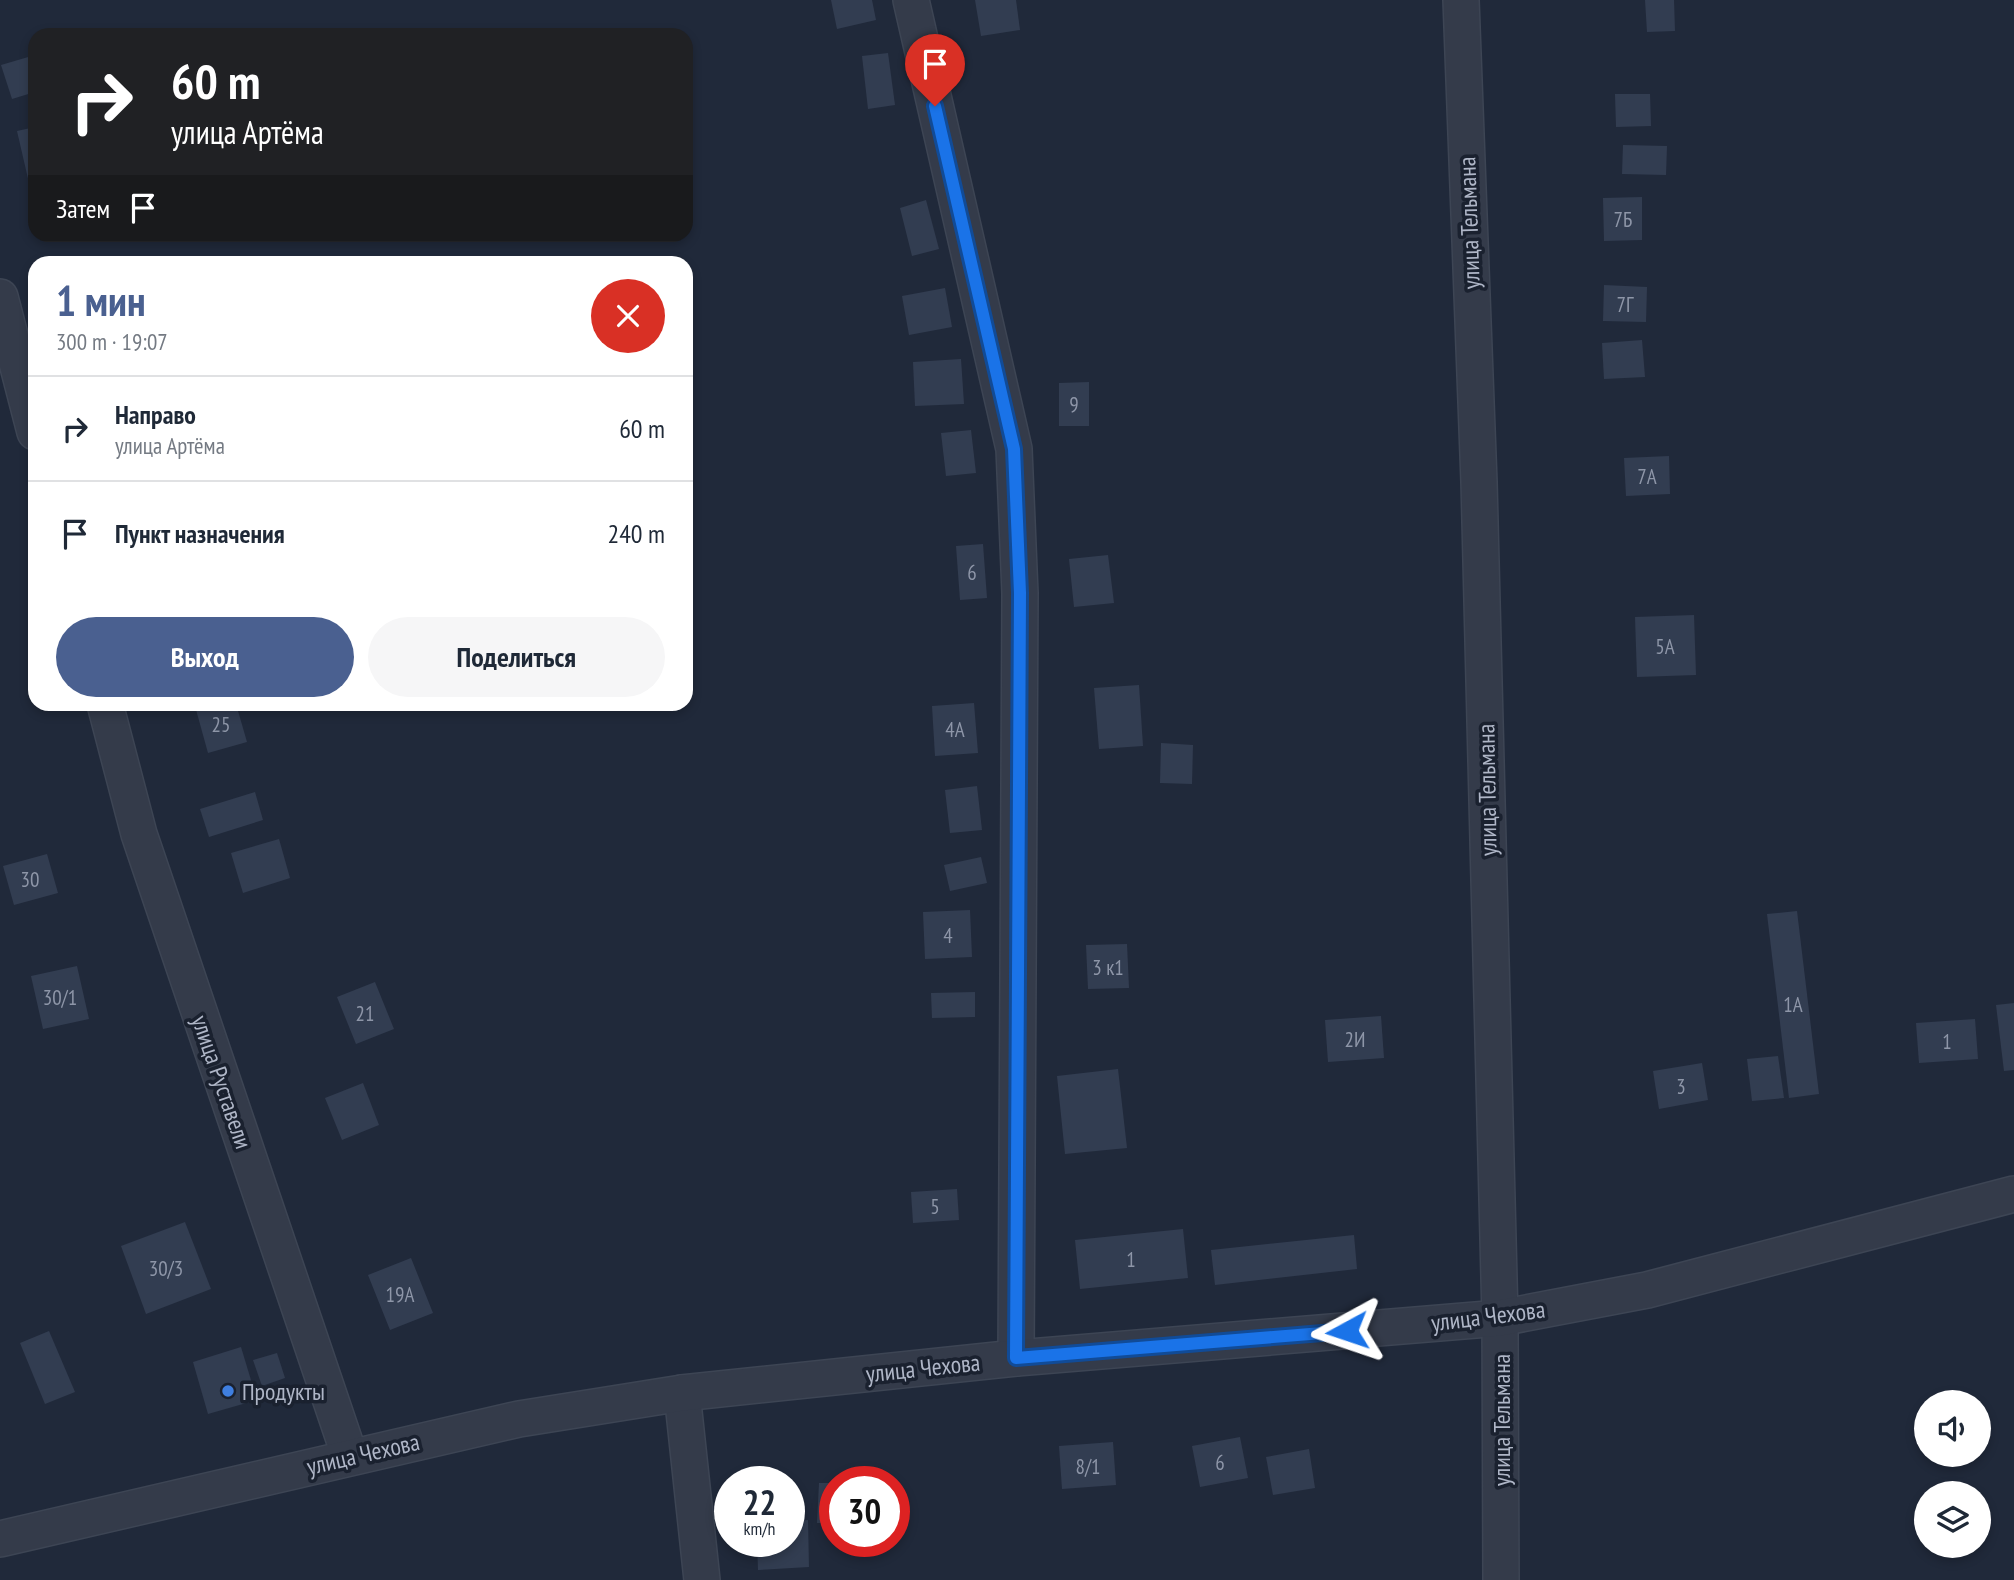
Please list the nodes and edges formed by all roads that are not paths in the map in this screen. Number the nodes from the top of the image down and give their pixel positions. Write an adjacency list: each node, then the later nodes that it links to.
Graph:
1 (911, 0): 8 (street)
2 (1461, 0): 7 (street, улица Тельмана)
3 (0, 297): 4 (street)
4 (28, 405)
5 (107, 711): 10 (street, улица Руставели)
6 (2014, 1194): 7 (street, улица Чехова)
7 (1500, 1318): 8 (street, улица Чехова); 13 (street, улица Тельмана)
8 (1016, 1358): 9 (street, улица Чехова)
9 (682, 1393): 10 (street, улица Чехова); 12 (street)
10 (350, 1457): 11 (street, улица Чехова)
11 (0, 1539)
12 (702, 1580)
13 (1501, 1580)

